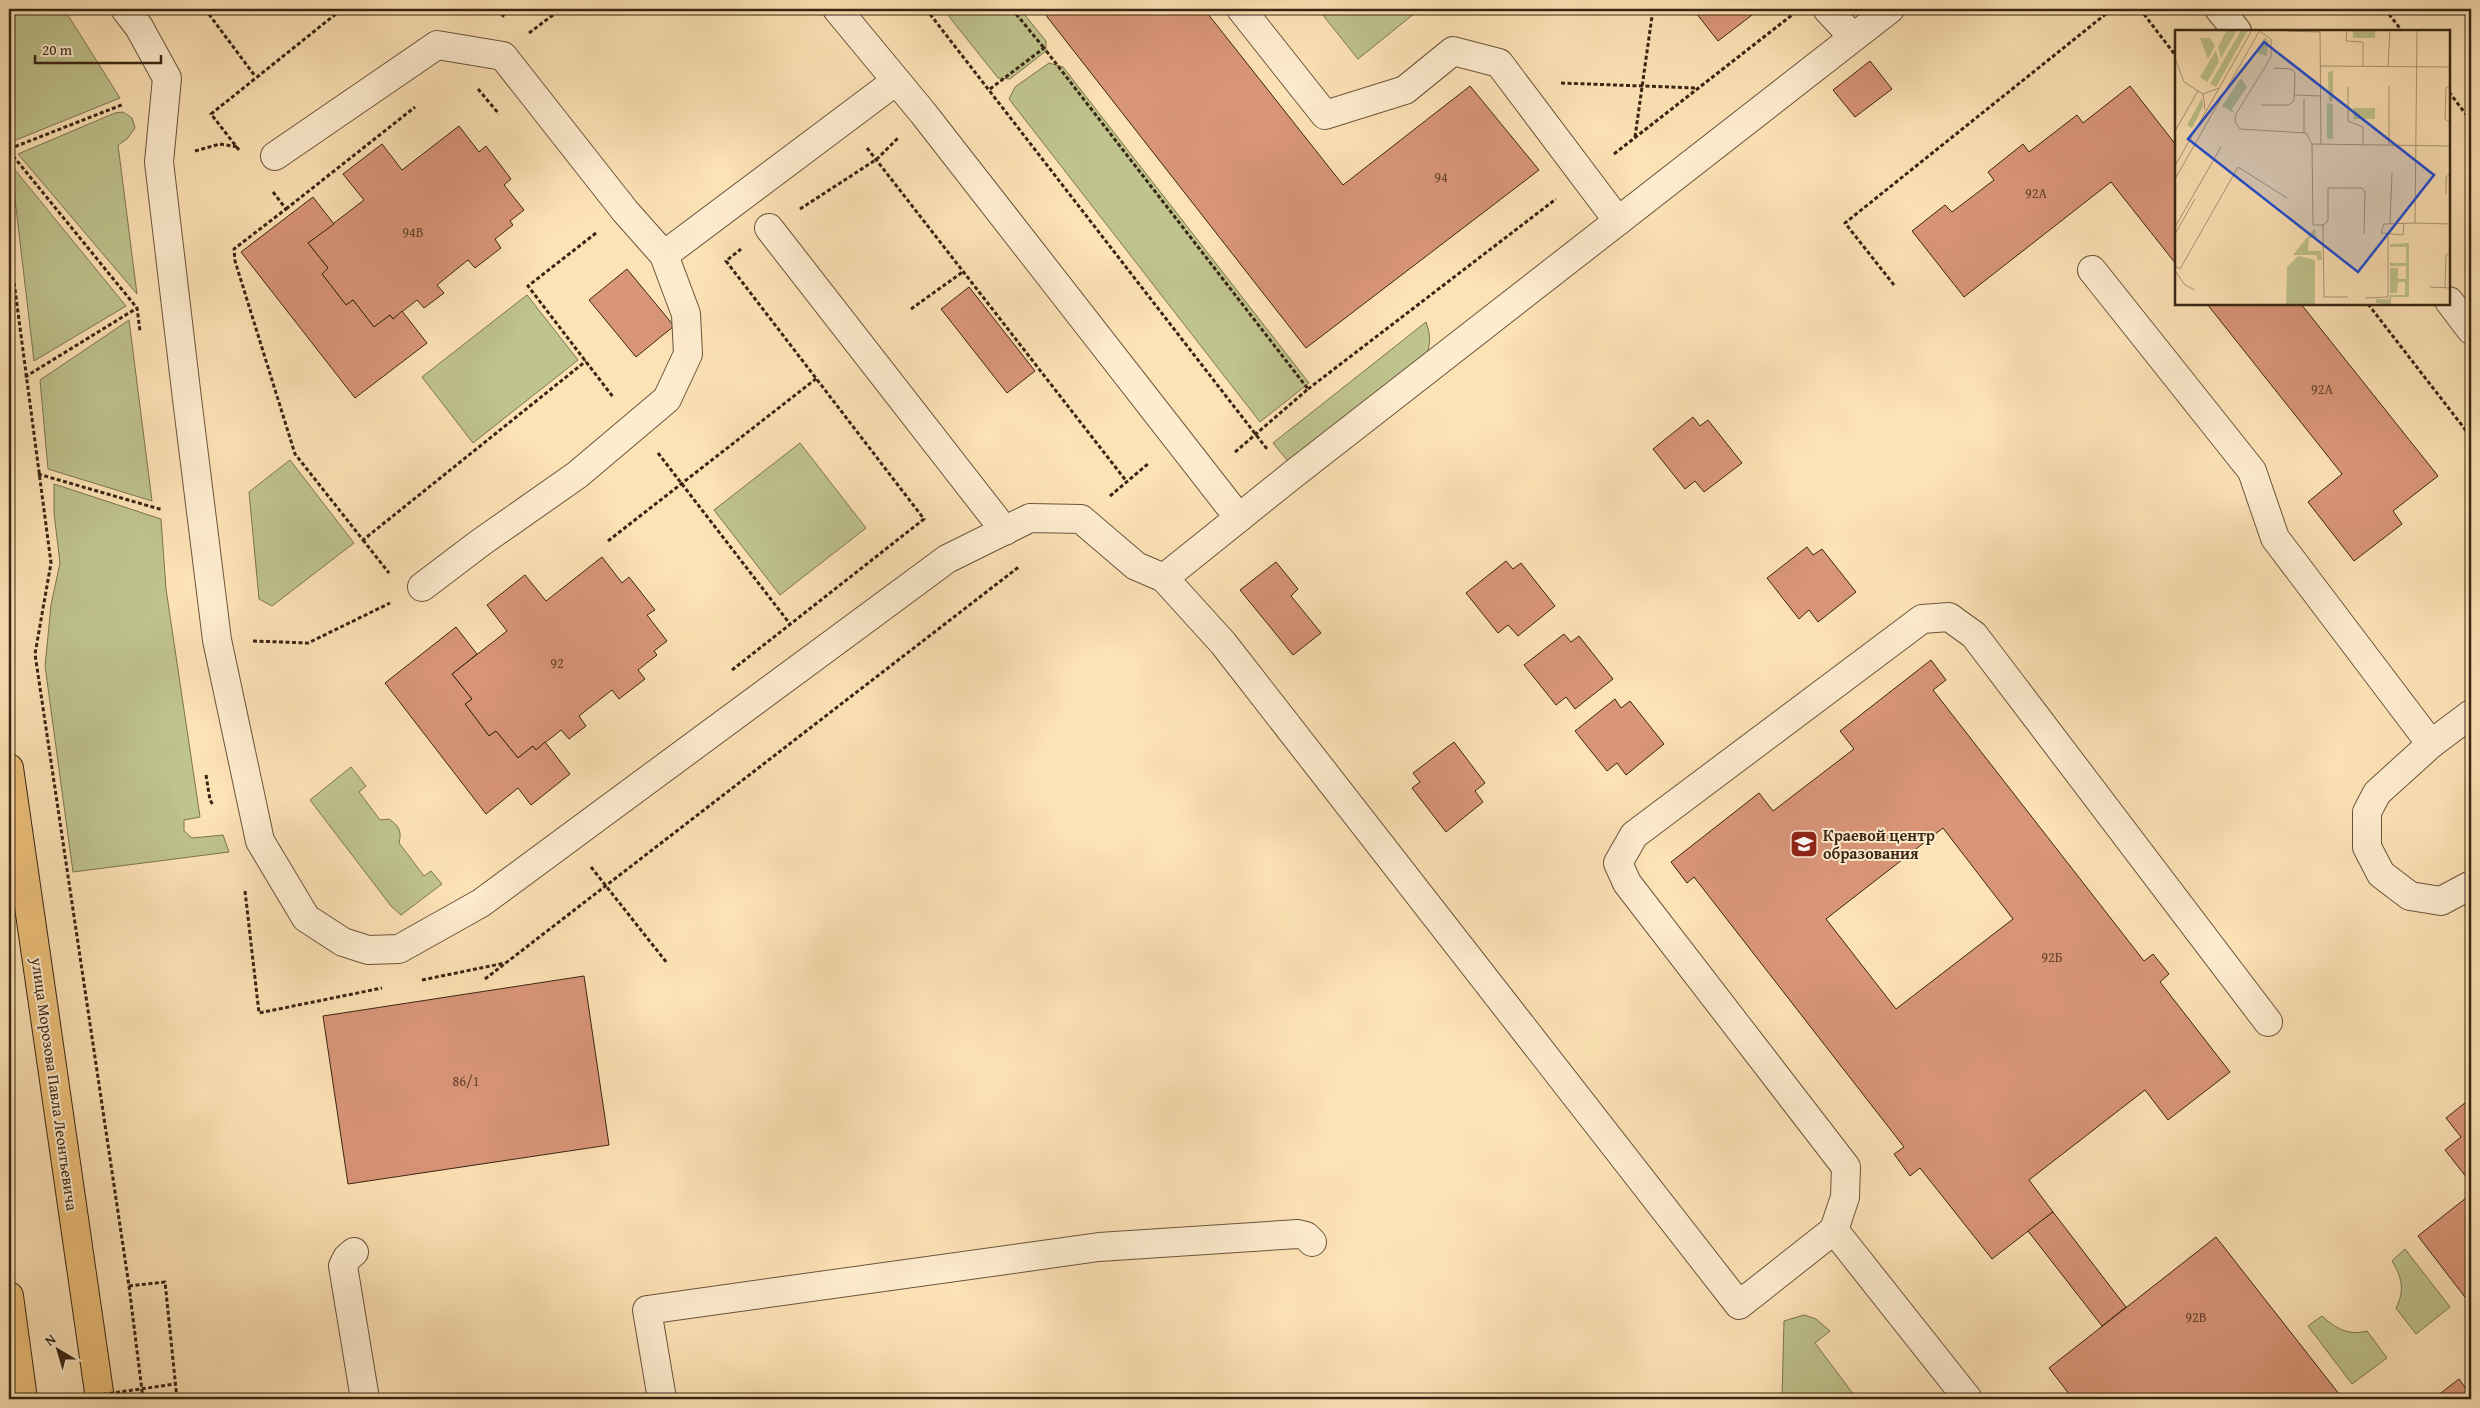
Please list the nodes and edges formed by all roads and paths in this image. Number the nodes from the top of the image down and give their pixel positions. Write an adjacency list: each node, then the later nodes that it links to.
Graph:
1 (124, 9): 46 (street)
2 (205, 9): 25 (path)
3 (342, 9): 25 (path)
4 (498, 9): 18 (path)
5 (561, 9): 22 (path)
6 (838, 9): 26 (street)
7 (926, 9): 31 (path)
8 (1012, 9): 23 (path)
9 (1241, 9): 27 (street)
10 (1653, 9): 29 (path)
11 (1828, 9): 21 (street)
12 (1890, 9): 21 (street)
13 (2112, 9): 58 (path)
14 (2140, 9): 24 (path)
15 (2219, 9): 19 (street)
16 (2385, 9): 20 (path)
17 (1796, 11): 30 (path)
18 (510, 24)
19 (2236, 30)
20 (2401, 30)
21 (1853, 37): 50 (street)
22 (522, 39)
23 (1044, 48): 31 (path); 67 (path)
24 (2175, 55)
25 (256, 76): 40 (path)
26 (896, 81): 35 (street); 36 (street)
27 (1512, 82): 29 (path); 50 (street)
28 (474, 84): 38 (path)
29 (1643, 86): 30 (path); 39 (path)
30 (1698, 88): 39 (path)
31 (990, 89): 68 (path)
32 (2450, 93): 37 (path)
33 (124, 104): 41 (path)
34 (417, 106): 49 (path)
35 (923, 113): 45 (path); 70 (street)
36 (844, 121): 45 (path); 55 (street)
37 (2471, 121)
38 (505, 122)
39 (1635, 138): 44 (path)
40 (237, 148): 42 (path); 43 (path); 46 (path)
41 (9, 149)
42 (244, 155)
43 (275, 156): 55 (street)
44 (1608, 158)
45 (877, 159): 52 (path); 57 (path)
46 (159, 162): 84 (street)
47 (268, 186): 49 (path)
48 (1559, 197): 67 (path)
49 (286, 209): 79 (path)
50 (1618, 221): 72 (street)
51 (591, 225): 53 (path)
52 (769, 228): 66 (path); 78 (street)
53 (597, 232)
54 (9, 244): 65 (path)
55 (664, 255): 83 (street)
56 (2092, 270): 87 (street)
57 (964, 271): 62 (path); 74 (path)
58 (1894, 285)
59 (2450, 302): 63 (street)
60 (2369, 305): 69 (path)
61 (137, 308): 65 (path)
62 (911, 309)
63 (2471, 330)
64 (586, 361): 79 (path)
65 (26, 377): 71 (path)
66 (817, 378): 80 (path); 85 (path)
67 (1308, 389): 68 (path)
68 (1255, 434): 72 (path); 73 (path)
69 (2471, 437)
70 (1178, 439): 73 (street); 74 (path)
71 (38, 474): 75 (path); 98 (path)
72 (1291, 476): 77 (street)
73 (1208, 477): 77 (street)
74 (1127, 482): 76 (path)
75 (163, 510)
76 (1081, 518): 78 (street); 82 (street)
77 (1239, 518): 82 (street)
78 (1005, 531): 89 (street)
79 (364, 540): 83 (path)
80 (608, 541)
81 (1026, 561): 91 (path)
82 (1164, 578): 95 (street)
83 (414, 591): 84 (path)
84 (217, 640): 89 (street)
85 (727, 673)
86 (2471, 714): 87 (street)
87 (2431, 744): 90 (street)
88 (9, 768): 103 (main road, улица Морозова Павла Леонтьевича)
89 (569, 839): 91 (path)
90 (2471, 885)
91 (606, 886): 92 (path); 93 (path)
92 (667, 962)
93 (485, 979)
94 (2268, 1022): 95 (street)
95 (1834, 1230): 108 (street)
96 (1312, 1242): 107 (street)
97 (354, 1252): 106 (street)
98 (129, 1286): 100 (path); 104 (path)
99 (9, 1296): 101 (main road)
100 (175, 1384): 102 (path, bridge); 105 (path)
101 (23, 1399)
102 (71, 1399)
103 (100, 1399)
104 (143, 1399)
105 (177, 1399)
106 (365, 1399)
107 (662, 1399)
108 (1968, 1399)

